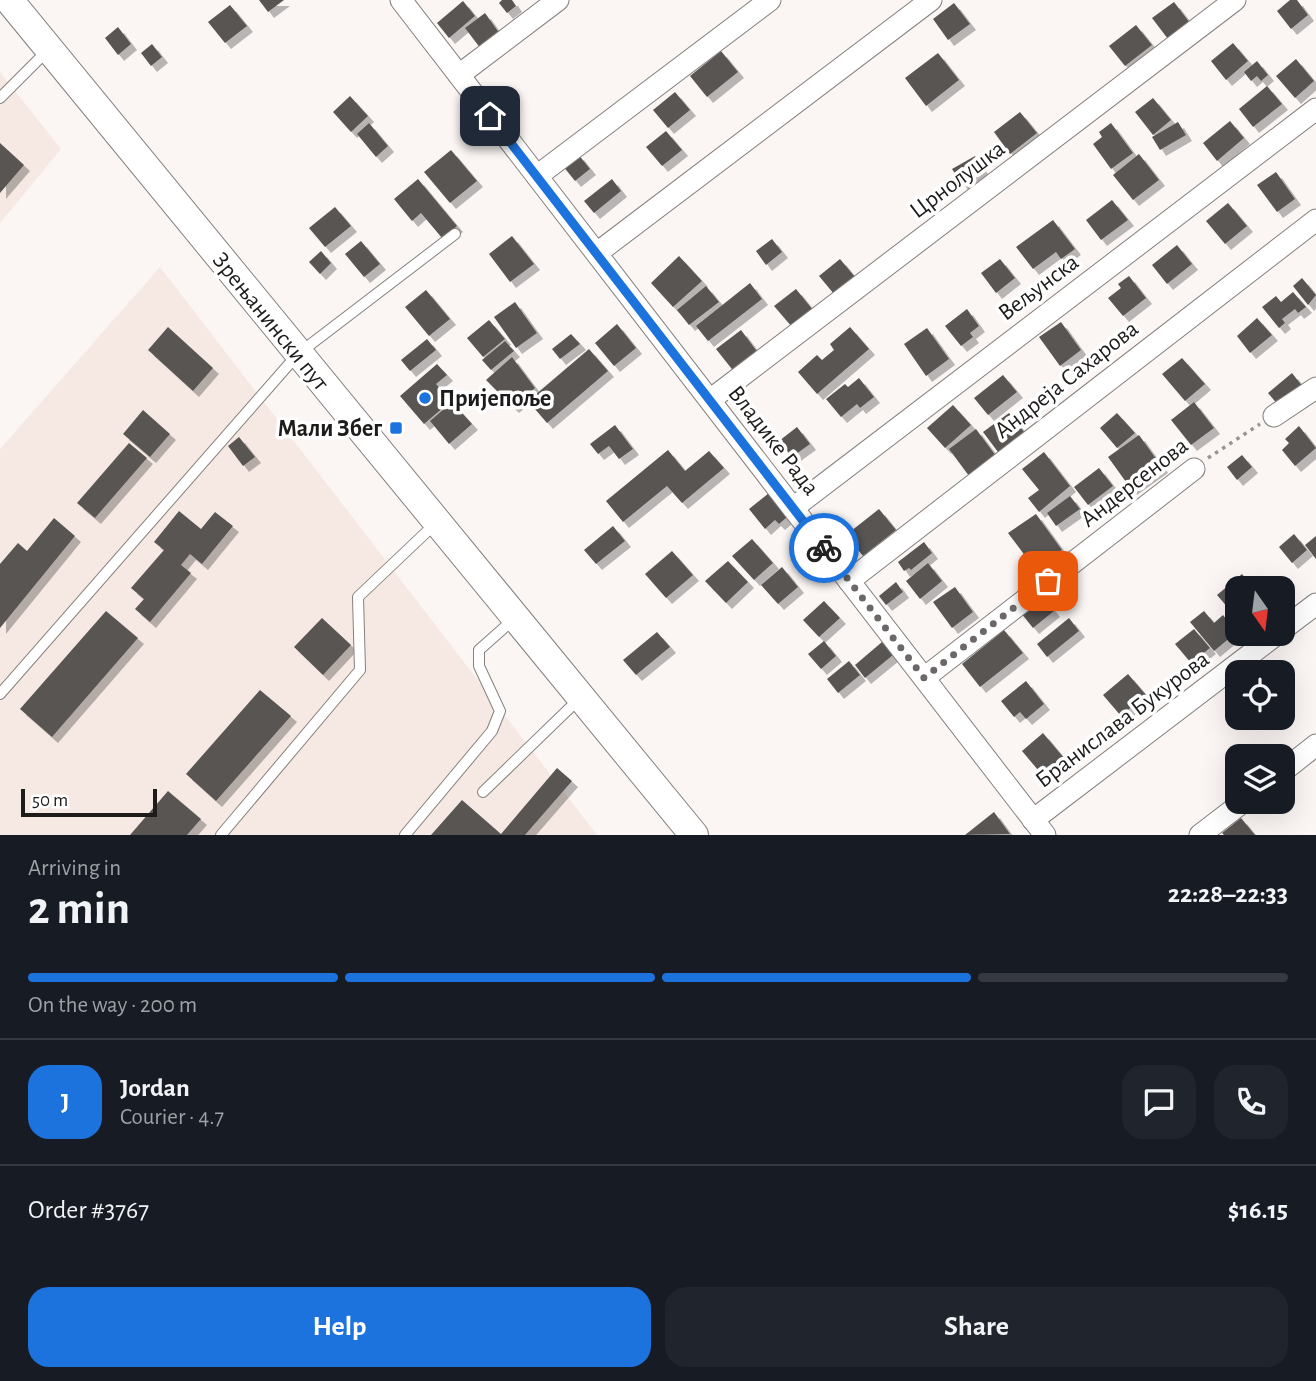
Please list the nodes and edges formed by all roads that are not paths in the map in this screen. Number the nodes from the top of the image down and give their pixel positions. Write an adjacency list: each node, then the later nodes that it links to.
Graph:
1 (9, 0): 7 (main road, Зрењанински пут)
2 (401, 0): 8 (street, Владике Рада)
3 (558, 0): 8 (street)
4 (770, 0): 11 (street)
5 (931, 0): 14 (street)
6 (1235, 0): 17 (street, Црнолушка)
7 (49, 49): 9 (lane); 15 (main road, Зрењанински пут)
8 (459, 75): 11 (street, Владике Рада)
9 (0, 98)
10 (1316, 109): 20 (street, Вељунска)
11 (537, 176): 14 (street, Владике Рада)
12 (1316, 220): 22 (street, Андреја Сахарова)
13 (455, 234): 15 (lane)
14 (597, 253): 17 (street, Владике Рада)
15 (298, 354): 21 (main road, Зрењанински пут); 28 (lane)
16 (1316, 388): 18 (street)
17 (710, 400): 20 (street, Владике Рада)
18 (1274, 416)
19 (1194, 469): 27 (street, Андерсенова)
20 (793, 508): 22 (street, Владике Рада)
21 (437, 522): 24 (main road, Зрењанински пут); 35 (lane)
22 (849, 581): 27 (street, Владике Рада)
23 (1316, 604): 25 (street)
24 (516, 618): 29 (main road, Зрењанински пут); 36 (lane)
25 (1295, 620)
26 (1262, 646): 34 (street, Бранислава Букурова)
27 (924, 678): 34 (street, Владике Рада)
28 (0, 694)
29 (580, 698): 32 (lane); 37 (main road, Зрењанински пут)
30 (1316, 745): 31 (street)
31 (1295, 762)
32 (483, 792)
33 (1227, 814): 38 (street)
34 (1039, 827)
35 (221, 835)
36 (405, 835)
37 (694, 835)
38 (1200, 835)

